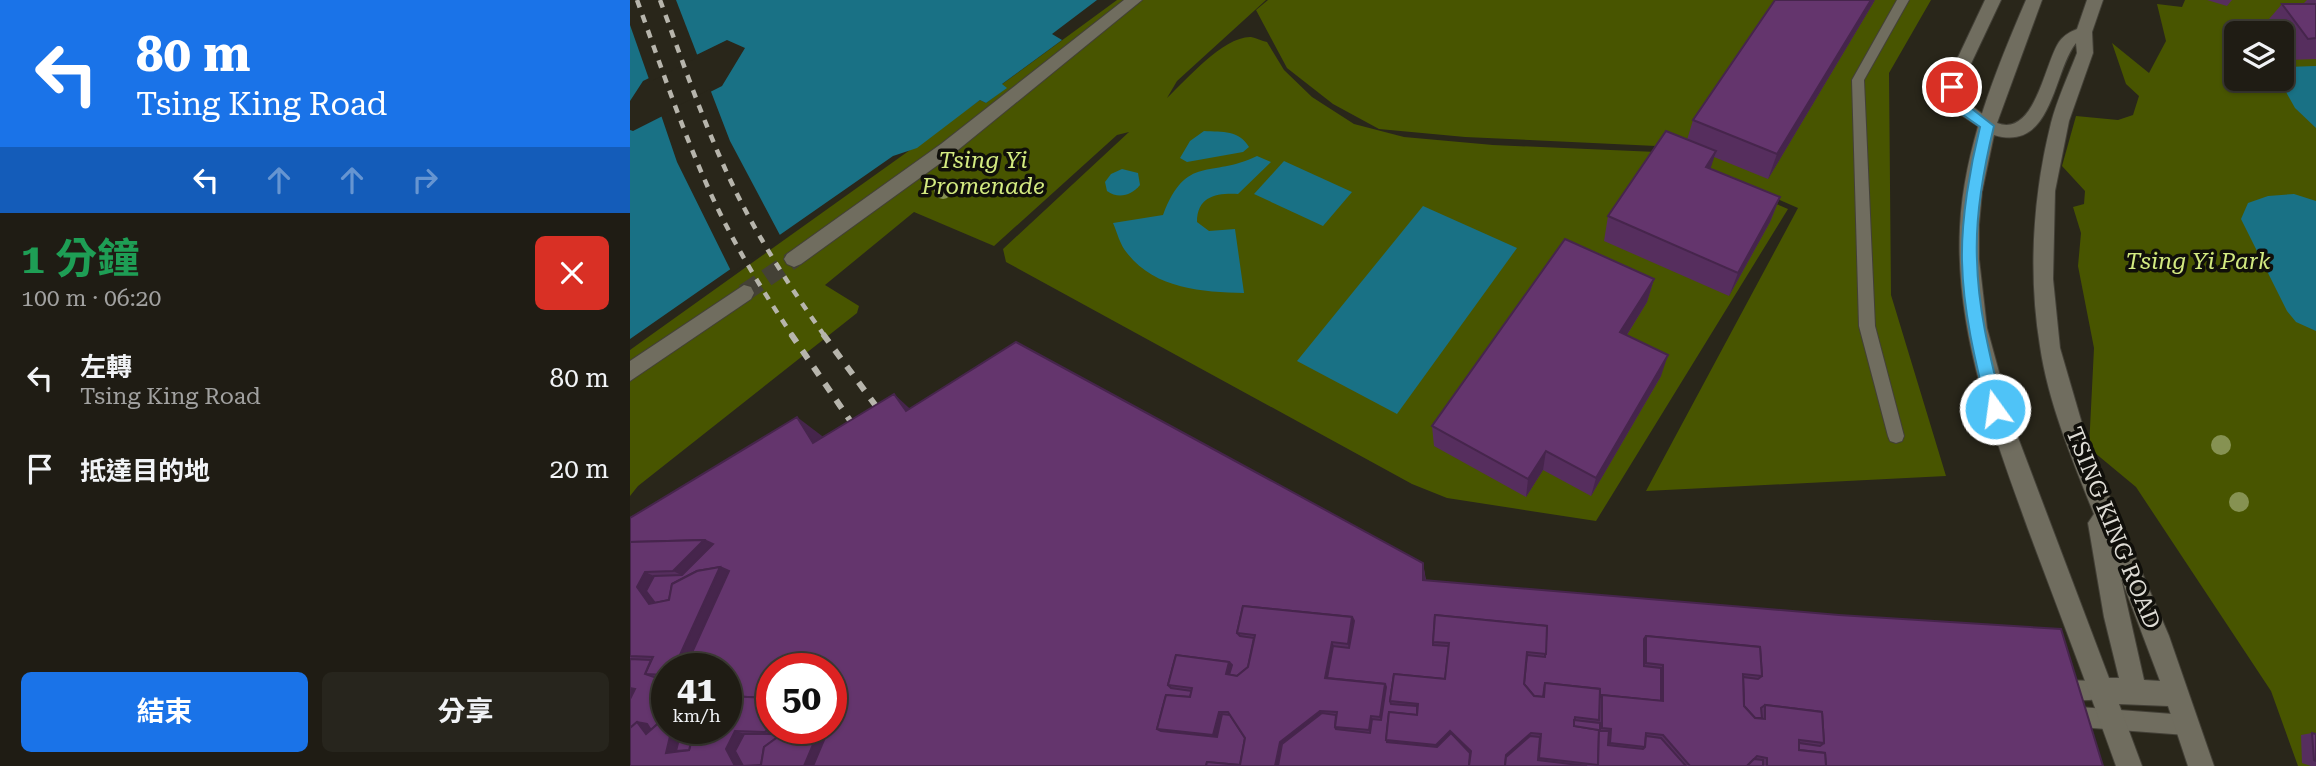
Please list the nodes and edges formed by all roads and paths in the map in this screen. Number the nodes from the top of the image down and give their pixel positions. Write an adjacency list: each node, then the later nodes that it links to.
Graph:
1 (1134, 0): 8 (main road)
2 (1903, 0): 11 (lane)
3 (1993, 0): 7 (main road)
4 (2034, 0): 7 (main road)
5 (2095, 0): 6 (main road, TSING KING ROAD)
6 (2084, 33): 7 (main road); 12 (main road, TSING KING ROAD)
7 (1987, 126): 14 (main road)
8 (794, 259)
9 (744, 293): 10 (main road)
10 (630, 372)
11 (1896, 436)
12 (2092, 487): 15 (main road); 16 (main road, TSING KING ROAD)
13 (2043, 689): 14 (lane)
14 (2099, 691): 15 (main road); 18 (main road)
15 (2136, 693): 16 (main road); 18 (main road)
16 (2176, 694): 19 (main road, TSING KING ROAD)
17 (2049, 715): 18 (lane)
18 (2112, 719): 19 (lane); 20 (main road)
19 (2186, 725): 21 (main road, TSING KING ROAD)
20 (2129, 766)
21 (2201, 766)

